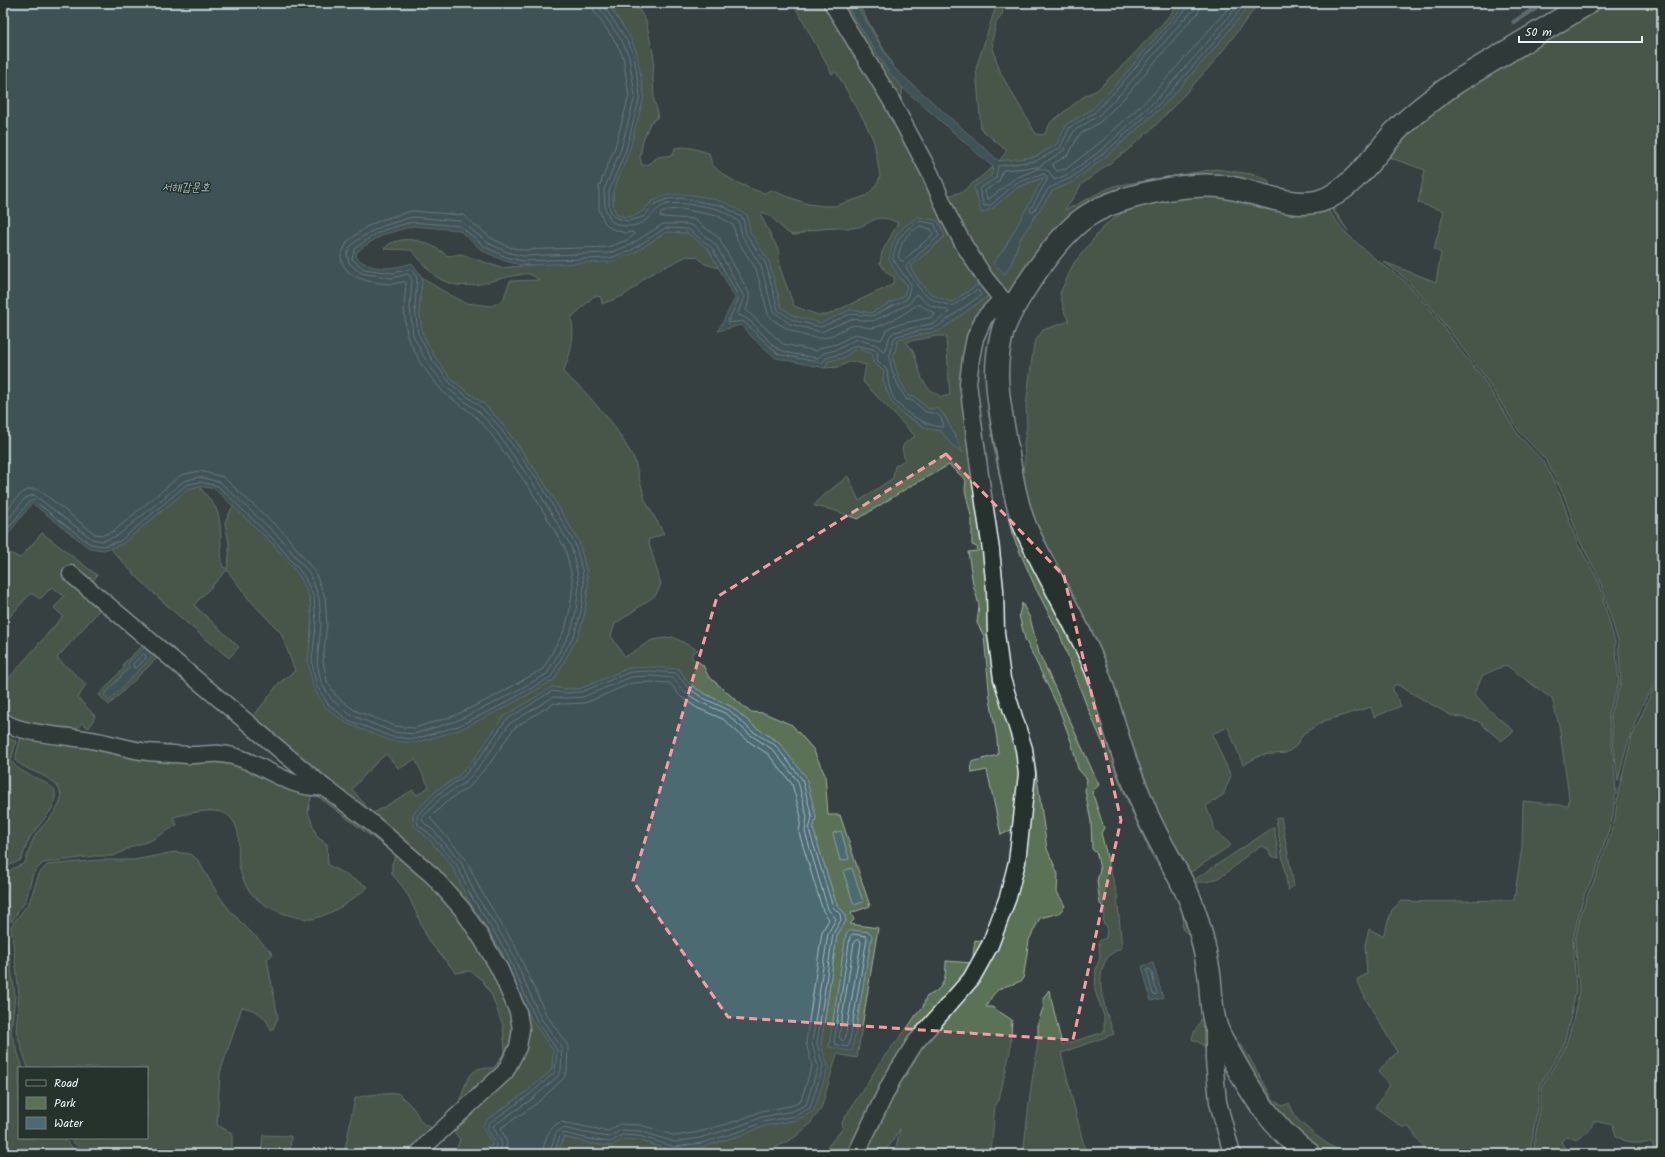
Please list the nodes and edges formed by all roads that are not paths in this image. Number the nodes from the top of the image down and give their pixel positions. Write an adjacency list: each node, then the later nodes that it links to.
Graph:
1 (832, 3): 3 (street)
2 (1588, 3): 3 (street)
3 (1009, 302): 7 (street); 9 (street)
4 (71, 574): 6 (street)
5 (3, 721): 6 (street)
6 (324, 787): 8 (street)
7 (1214, 1019): 10 (street); 11 (street)
8 (418, 1154)
9 (856, 1154)
10 (1232, 1154)
11 (1309, 1154)

